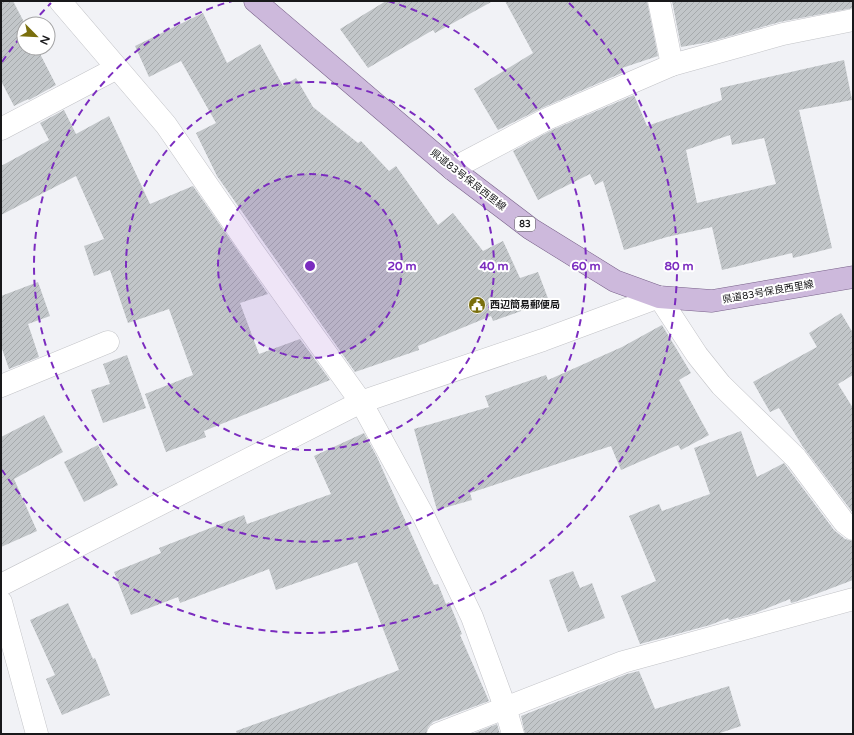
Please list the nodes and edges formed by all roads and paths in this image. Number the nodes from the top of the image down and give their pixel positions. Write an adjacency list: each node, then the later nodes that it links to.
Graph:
1 (60, 1): 6 (street)
2 (255, 1): 8 (main road, 県道83号保良西里線 / 83)
3 (659, 1): 5 (street)
4 (853, 20): 5 (street)
5 (672, 65): 8 (street)
6 (117, 68): 7 (street); 13 (street)
7 (1, 129)
8 (452, 169): 10 (main road, 県道83号保良西里線 / 83)
9 (853, 277): 10 (main road, 県道83号保良西里線 / 83)
10 (659, 297): 13 (street); 14 (street)
11 (108, 342): 12 (street)
12 (1, 386)
13 (361, 402): 15 (street); 18 (street)
14 (853, 529)
15 (1, 585)
16 (853, 600): 18 (street)
17 (1, 602): 19 (street)
18 (505, 708): 20 (street); 21 (street)
19 (37, 734)
20 (438, 734)
21 (513, 734)

